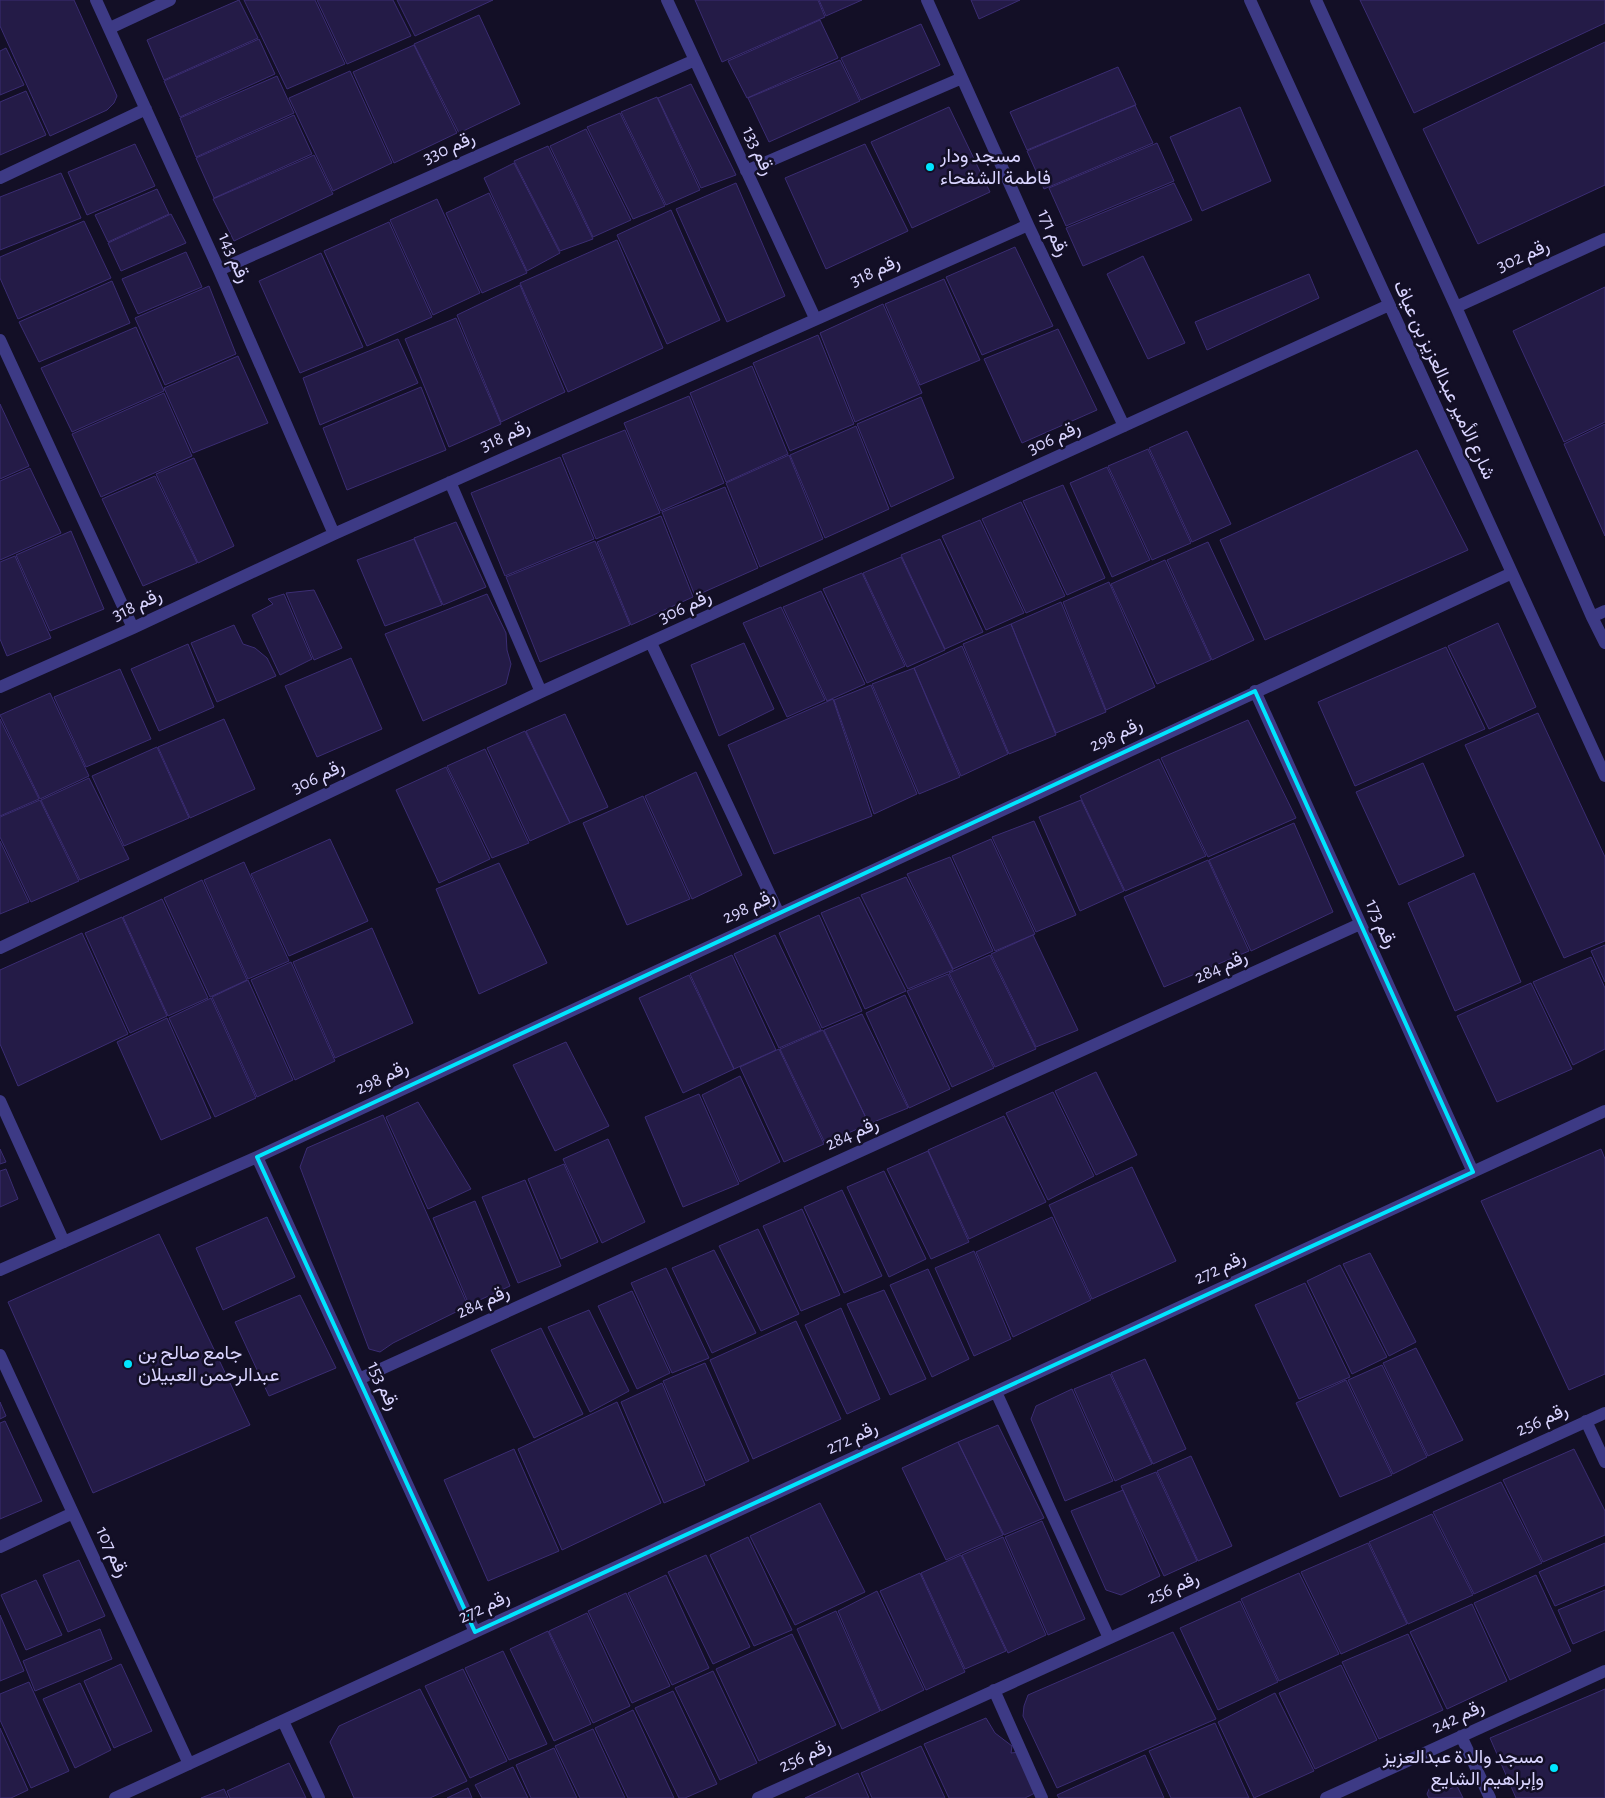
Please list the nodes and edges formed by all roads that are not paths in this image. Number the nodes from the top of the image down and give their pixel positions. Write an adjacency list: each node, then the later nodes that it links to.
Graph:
1 (96, 0): 7 (street, رقم 143)
2 (170, 0): 7 (street)
3 (667, 0): 8 (street, رقم 133)
4 (927, 0): 9 (street, رقم 171)
5 (1250, 0): 16 (street, شارع الأمير عبدالعزيز بن عياف)
6 (1316, 0): 17 (street, شارع الأمير عبدالعزيز بن عياف)
7 (110, 28): 10 (street, رقم 143)
8 (695, 60): 11 (street, رقم 133); 15 (street, رقم 330)
9 (962, 78): 11 (street); 13 (street, رقم 171)
10 (146, 110): 12 (street); 15 (street, رقم 143)
11 (746, 171): 18 (street, رقم 133)
12 (0, 178)
13 (1028, 225): 18 (street, رقم 318); 20 (street, رقم 171)
14 (1605, 239): 17 (street, رقم 302)
15 (220, 270): 22 (street, رقم 143)
16 (1389, 305): 20 (street, رقم 306); 23 (street, شارع الأمير عبدالعزيز بن عياف)
17 (1456, 307): 25 (street, شارع الأمير عبدالعزيز بن عياف)
18 (814, 318): 21 (street, رقم 318)
19 (0, 340): 26 (street)
20 (1124, 426): 27 (street, رقم 306)
21 (450, 482): 22 (street, رقم 318); 31 (street)
22 (334, 534): 26 (street, رقم 318)
23 (1512, 573): 30 (street, رقم 298); 32 (street, شارع الأمير عبدالعزيز بن عياف)
24 (1605, 611): 25 (street)
25 (1592, 617): 28 (street, شارع الأمير عبدالعزيز بن عياف)
26 (133, 628): 29 (street, رقم 318)
27 (651, 643): 31 (street, رقم 306); 33 (street)
28 (1605, 643)
29 (0, 687)
30 (1255, 691): 33 (street, رقم 298); 34 (street, رقم 173)
31 (541, 692): 35 (street, رقم 306)
32 (1605, 776)
33 (779, 914): 38 (street, رقم 298)
34 (1360, 924): 39 (street, رقم 173); 43 (street, رقم 284)
35 (0, 948)
36 (0, 1101): 40 (street)
37 (1605, 1112): 39 (street, رقم 272)
38 (257, 1157): 40 (street, رقم 298); 43 (street, رقم 153)
39 (1473, 1172): 44 (street, رقم 272)
40 (64, 1242): 41 (street, رقم 298)
41 (0, 1270)
42 (0, 1355): 48 (street, رقم 107)
43 (359, 1379): 50 (street, رقم 153)
44 (996, 1392): 50 (street, رقم 272); 51 (street)
45 (1605, 1413): 46 (street, رقم 256)
46 (1586, 1421): 47 (street); 51 (street, رقم 256)
47 (1605, 1462)
48 (73, 1513): 49 (street); 56 (street, رقم 107)
49 (0, 1547)
50 (475, 1632): 54 (street, رقم 272)
51 (1109, 1638): 53 (street, رقم 256)
52 (1605, 1671): 55 (street, رقم 242)
53 (994, 1690): 59 (street, رقم 256); 60 (street)
54 (282, 1721): 56 (street, رقم 272); 58 (street)
55 (1461, 1736): 61 (street, رقم 242); 62 (street)
56 (189, 1764): 57 (street, رقم 272)
57 (115, 1798)
58 (319, 1798)
59 (758, 1798)
60 (1042, 1798)
61 (1326, 1798)
62 (1490, 1798)

